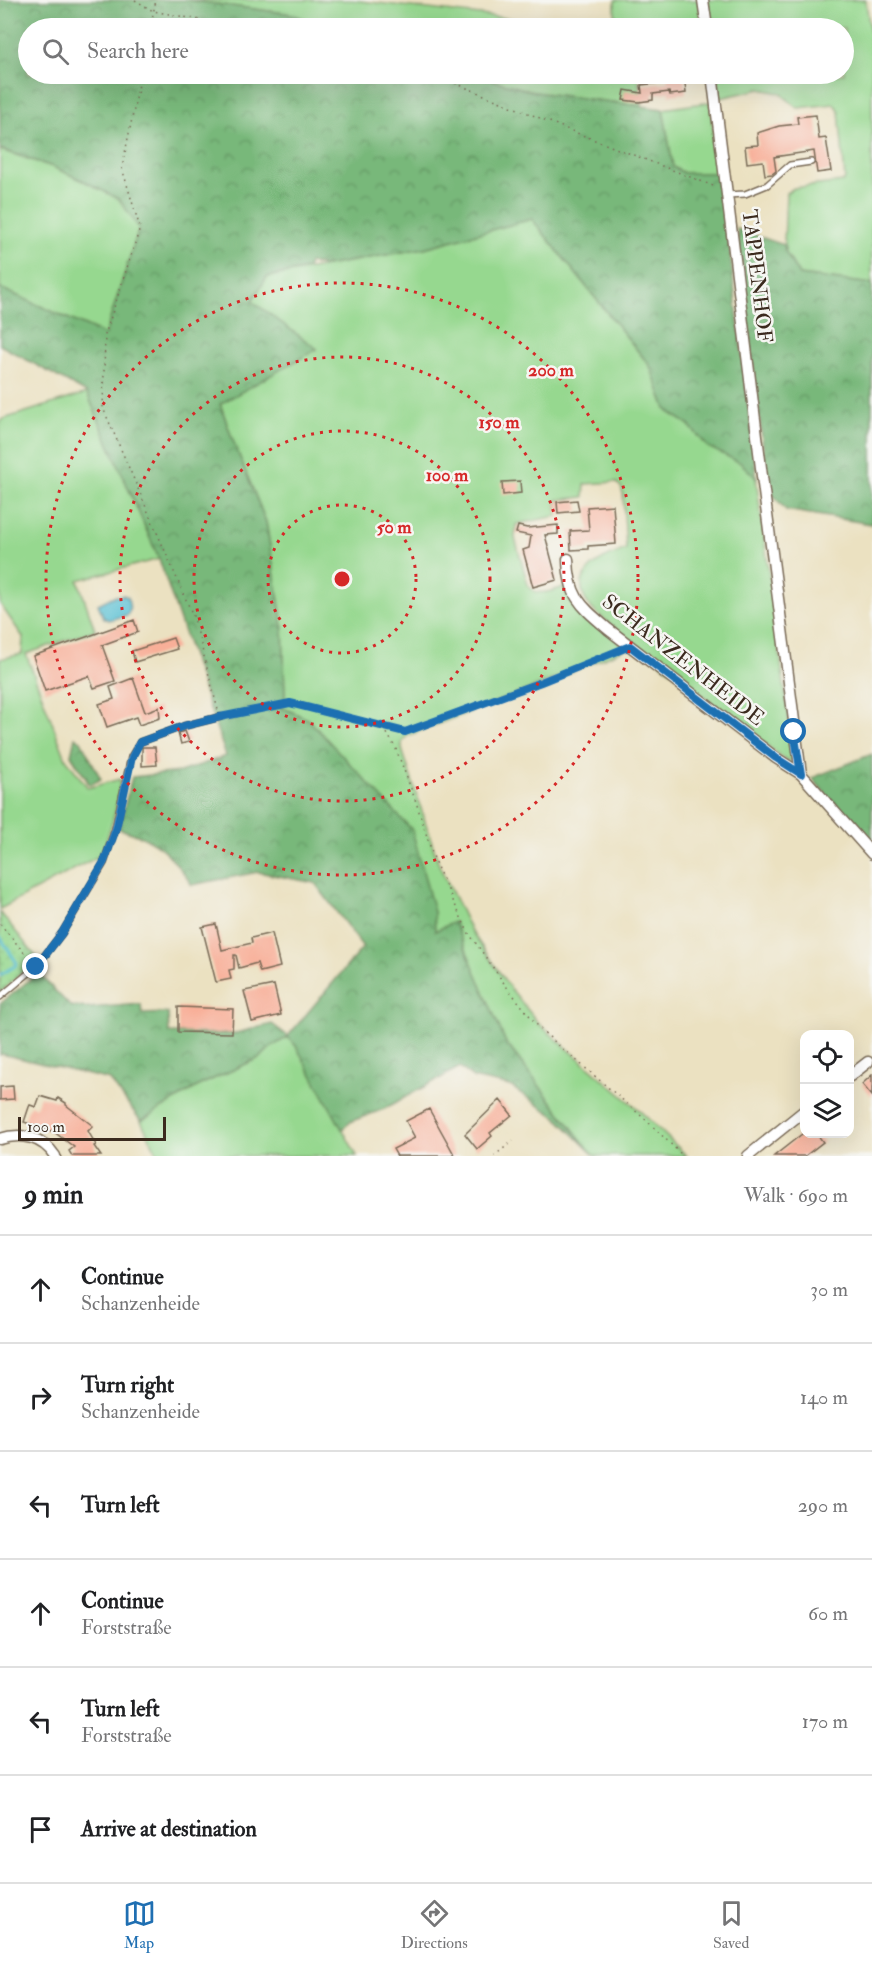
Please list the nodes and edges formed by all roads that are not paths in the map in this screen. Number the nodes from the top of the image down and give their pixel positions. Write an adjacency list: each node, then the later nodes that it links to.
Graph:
1 (703, 0): 2 (street)
2 (706, 18)
3 (713, 84): 5 (street, TAPPENHOF)
4 (811, 162): 5 (lane)
5 (727, 193): 6 (street, TAPPENHOF)
6 (763, 483): 9 (street, SCHANZENHEIDE)
7 (568, 559): 9 (street, SCHANZENHEIDE)
8 (220, 717): 11 (lane)
9 (801, 774): 10 (street, SCHANZENHEIDE)
10 (872, 854)
11 (0, 997)
12 (870, 1064): 13 (street)
13 (854, 1073)
14 (800, 1115): 17 (street)
15 (0, 1139): 16 (street)
16 (55, 1156)
17 (748, 1156)

